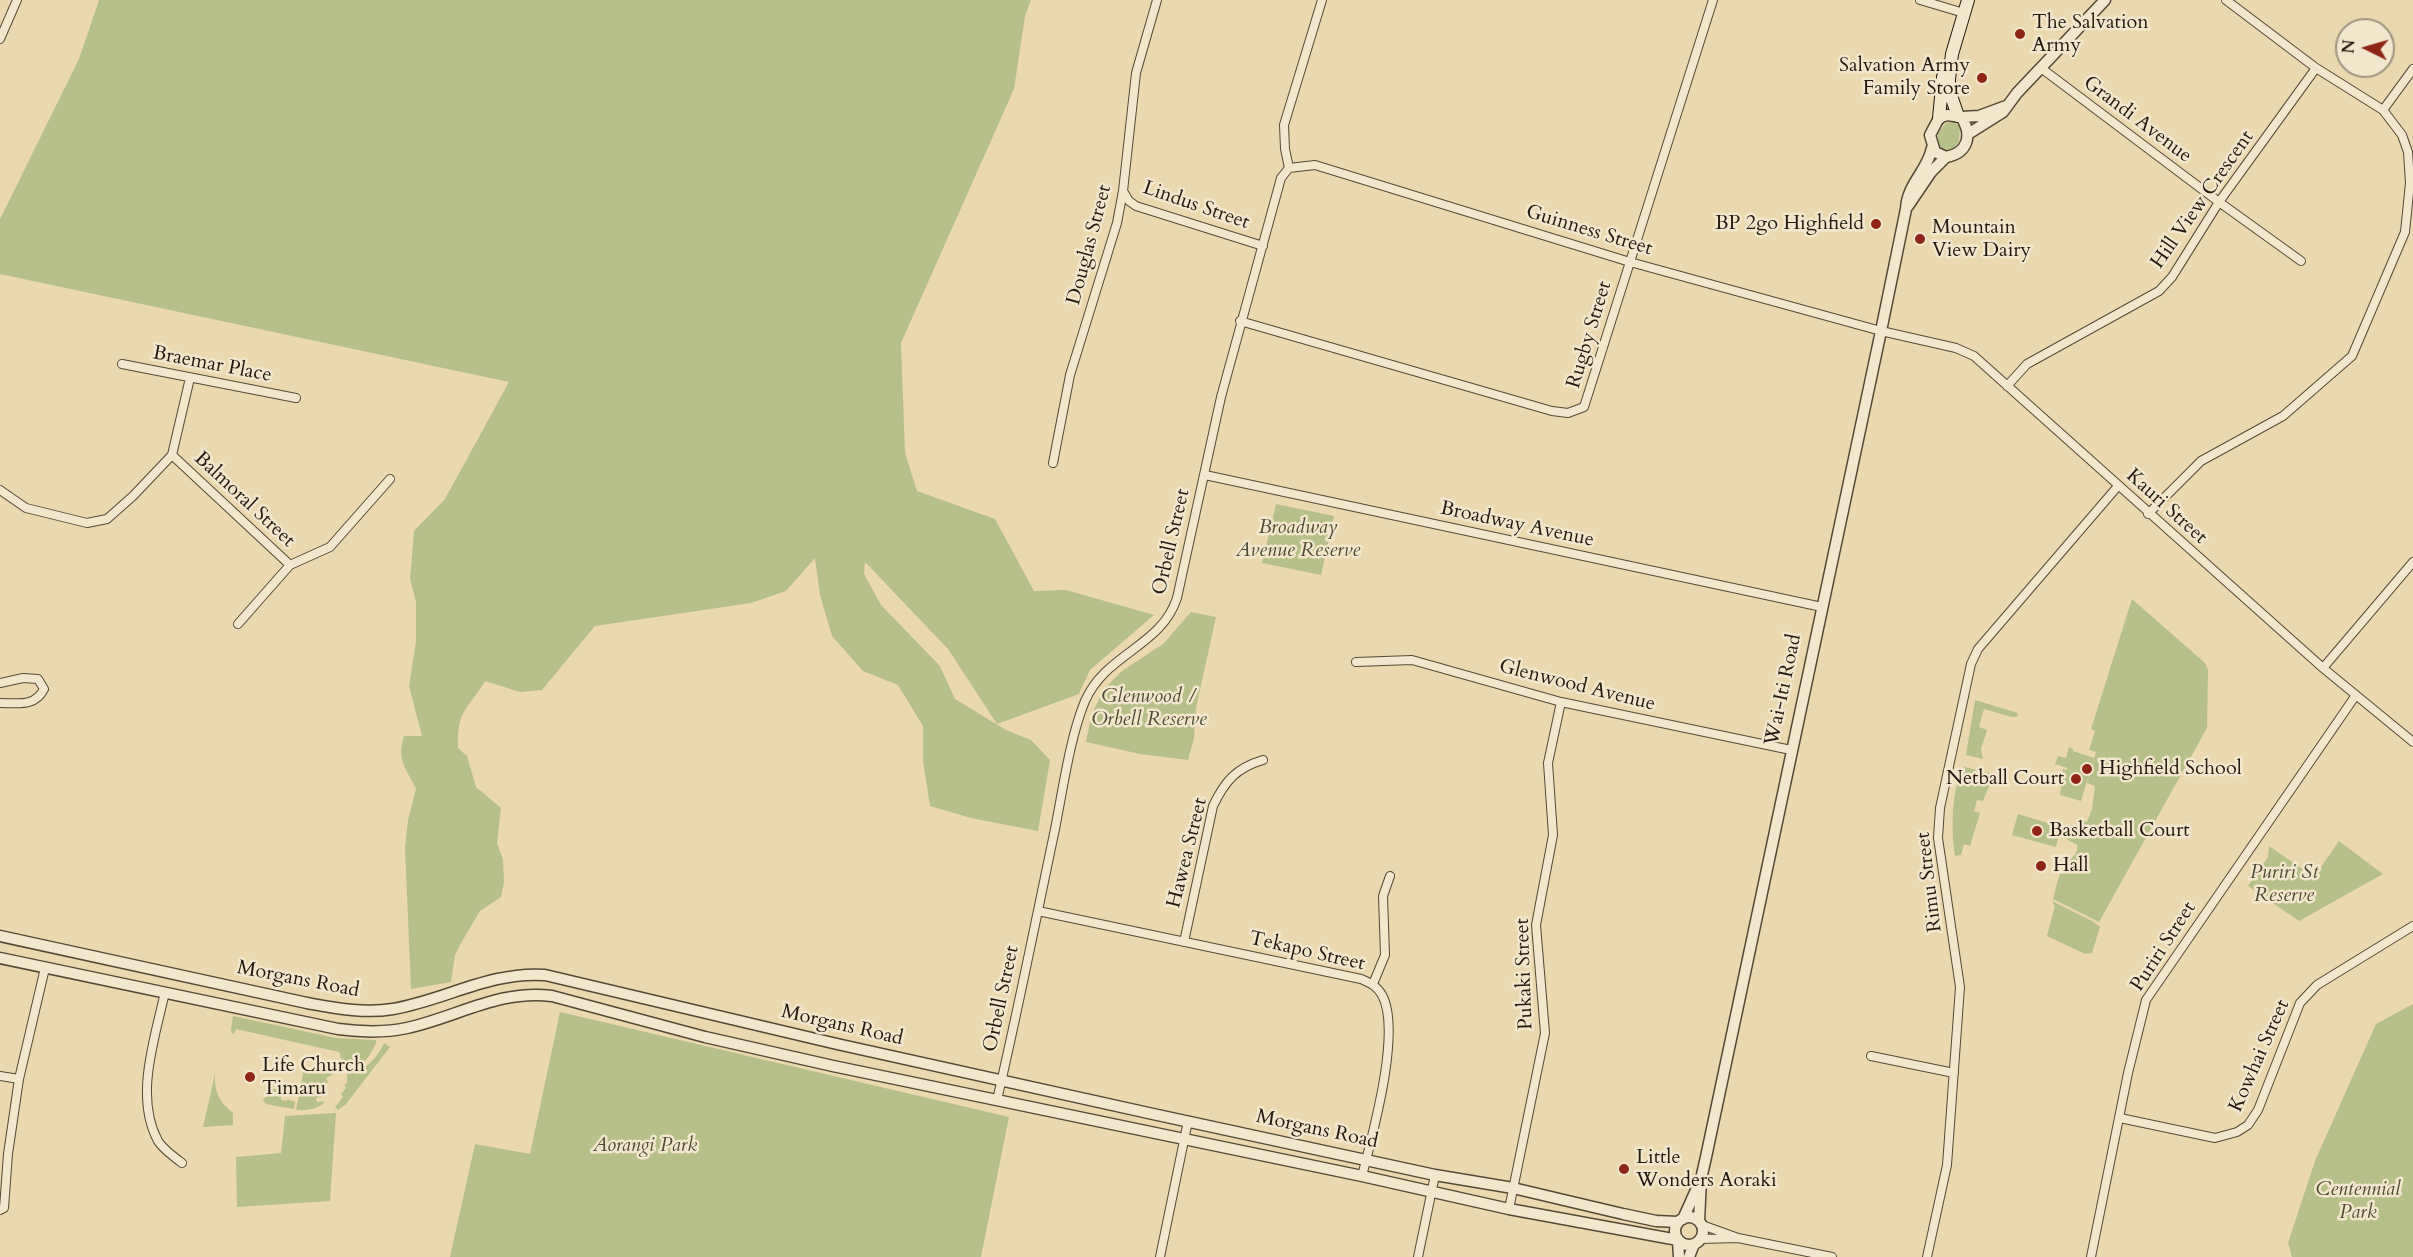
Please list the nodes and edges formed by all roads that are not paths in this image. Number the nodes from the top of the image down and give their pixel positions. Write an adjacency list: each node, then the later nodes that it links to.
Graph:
1 (17, 0): 10 (street)
2 (1157, 0): 23 (street, Douglas Street)
3 (1322, 0): 22 (street)
4 (1713, 0): 28 (street, Rugby Street)
5 (1920, 0): 9 (street)
6 (1968, 0): 9 (main road)
7 (2105, 0): 12 (street)
8 (2226, 0): 13 (street)
9 (1964, 13): 11 (main road)
10 (0, 39)
11 (1952, 54): 17 (main road); 18 (main road)
12 (2041, 68): 15 (street); 24 (street, Grandi Avenue)
13 (2316, 68): 16 (street); 24 (street, Hill View Crescent)
14 (2413, 69): 16 (street)
15 (2006, 106): 17 (street); 19 (street)
16 (2383, 110): 26 (street)
17 (1960, 117): 18 (street); 19 (street)
18 (1939, 118): 20 (street)
19 (1968, 134): 21 (street)
20 (1932, 148): 21 (street); 25 (street, Wai-Iti Road)
21 (1946, 157): 25 (street, Wai-Iti Road)
22 (1289, 168): 27 (street, Orbell Street); 28 (street, Guinness Street)
23 (1124, 191): 27 (street, Lindus Street); 37 (street, Douglas Street)
24 (2219, 202): 29 (street, Grandi Avenue); 34 (street, Hill View Crescent)
25 (1906, 209): 31 (street, Wai-Iti Road)
26 (2409, 232): 42 (street)
27 (1263, 246): 30 (street, Orbell Street)
28 (1630, 261): 30 (street, Rugby Street); 31 (street, Guinness Street)
29 (2301, 261)
30 (1240, 321): 38 (street, Orbell Street)
31 (1881, 331): 34 (street, Kauri Street); 45 (street, Wai-Iti Road)
32 (122, 364): 33 (street, Braemar Place)
33 (190, 378): 35 (street, Braemar Place); 36 (street, Balmoral Street)
34 (2007, 386): 40 (street, Kauri Street)
35 (296, 398)
36 (171, 455): 41 (street, Balmoral Street); 44 (street, Balmoral Street)
37 (1053, 463)
38 (1205, 475): 45 (street, Broadway Avenue); 57 (street, Orbell Street)
39 (390, 479): 44 (street)
40 (2118, 486): 42 (street, Kauri Street); 70 (street, Rimu Street)
41 (0, 490)
42 (2148, 514): 48 (street, Kauri Street)
43 (2413, 562): 48 (street)
44 (290, 565): 46 (street, Balmoral Street)
45 (1822, 607): 54 (street, Wai-Iti Road)
46 (238, 624)
47 (1356, 663): 51 (street, Glenwood Avenue)
48 (2323, 668): 50 (street, Kauri Street)
49 (0, 682): 52 (street)
50 (2356, 695): 53 (street, Kauri Street); 75 (street, Puriri Street)
51 (1561, 702): 54 (street, Glenwood Avenue); 83 (street, Pukaki Street)
52 (0, 703)
53 (2413, 742)
54 (1791, 750): 82 (street, Wai-Iti Road)
55 (1263, 760): 60 (street, Hawea Street)
56 (1390, 876): 64 (street)
57 (1038, 911): 60 (street, Tekapo Street); 73 (street, Orbell Street)
58 (2413, 926): 75 (street, Kowhai Street)
59 (0, 936): 62 (street, Morgans Road)
60 (1184, 942): 64 (street, Tekapo Street)
61 (0, 958): 63 (street, Morgans Road)
62 (139, 965): 65 (street); 67 (street, Morgans Road)
63 (45, 968): 65 (street, Morgans Road); 72 (street)
64 (1373, 984): 78 (street, Tekapo Street)
65 (134, 986): 66 (street, Morgans Road)
66 (165, 992): 69 (street, Morgans Road); 79 (street)
67 (837, 1044): 69 (street); 73 (street, Morgans Road)
68 (1871, 1056): 70 (street)
69 (832, 1066): 74 (street, Morgans Road)
70 (1954, 1073): 97 (street, Rimu Street)
71 (0, 1076): 72 (street)
72 (19, 1079): 85 (street)
73 (1002, 1080): 74 (street, Orbell Street); 76 (street, Morgans Road)
74 (998, 1100): 77 (street, Morgans Road)
75 (2120, 1118): 98 (street, Puriri Street)
76 (1188, 1121): 77 (street); 78 (street, Morgans Road)
77 (1184, 1138): 81 (street, Morgans Road); 92 (street)
78 (1366, 1159): 80 (street, Morgans Road); 81 (street, Tekapo Street)
79 (182, 1163)
80 (1435, 1175): 83 (street, Morgans Road); 84 (street)
81 (1362, 1176): 84 (street, Morgans Road)
82 (1701, 1179): 87 (street, Wai-Iti Road); 88 (street, Wai-Iti Road)
83 (1513, 1188): 86 (street, Pukaki Street); 87 (street, Morgans Road)
84 (1432, 1191): 86 (street, Morgans Road); 93 (street)
85 (2, 1209)
86 (1509, 1209): 90 (street, Morgans Road)
87 (1681, 1220): 88 (street); 90 (street)
88 (1701, 1223): 89 (street); 91 (street)
89 (1738, 1238): 91 (street); 96 (street)
90 (1678, 1240): 91 (street); 94 (street)
91 (1697, 1242): 95 (street)
92 (1161, 1257)
93 (1418, 1257)
94 (1679, 1257)
95 (1689, 1257)
96 (1832, 1257)
97 (1927, 1257)
98 (2091, 1257)

